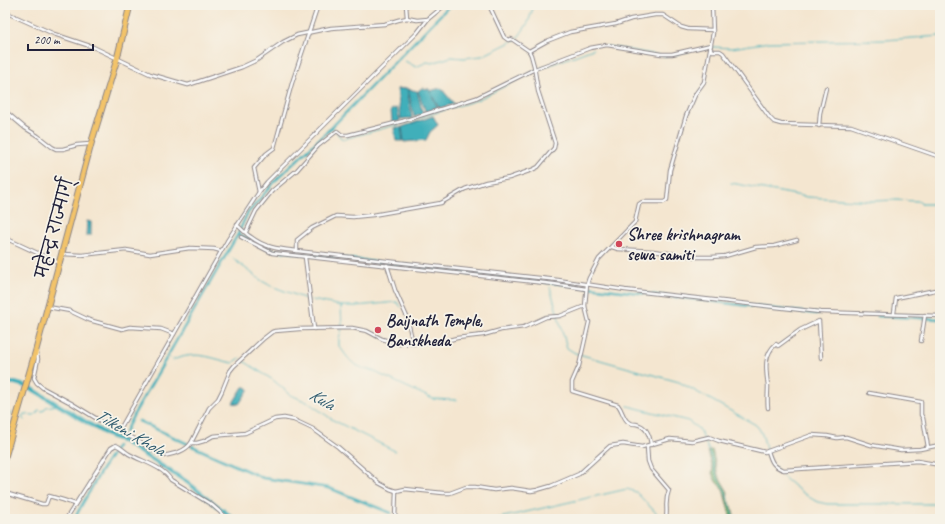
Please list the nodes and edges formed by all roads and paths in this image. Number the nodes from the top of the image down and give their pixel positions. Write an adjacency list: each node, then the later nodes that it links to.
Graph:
1 (130, 5): 14 (highway, महेन्द्र राज्मार्ग्)
2 (318, 5): 11 (street)
3 (406, 5): 8 (street)
4 (444, 5): 9 (street)
5 (489, 5): 13 (street)
6 (712, 5): 10 (street)
7 (5, 12): 14 (street)
8 (407, 18): 9 (street); 11 (street)
9 (428, 19): 21 (street)
10 (713, 30): 12 (street); 13 (street)
11 (308, 32): 14 (street); 21 (street)
12 (711, 47): 15 (street); 18 (street); 27 (street)
13 (529, 51): 15 (street)
14 (117, 59): 19 (highway, महेन्द्र राज्मार्ग्)
15 (535, 70): 23 (street); 29 (street)
16 (826, 88): 18 (street)
17 (5, 111): 19 (street)
18 (819, 126): 20 (street)
19 (91, 144): 30 (highway, महेन्द्र राज्मार्ग्)
20 (940, 157)
21 (259, 192): 22 (street)
22 (238, 226): 23 (street); 28 (street)
23 (246, 233): 29 (street)
24 (241, 237): 31 (street)
25 (5, 238): 32 (street)
26 (797, 240): 27 (street)
27 (612, 247): 34 (street)
28 (221, 251): 30 (street); 43 (street)
29 (297, 251): 34 (street)
30 (63, 254): 32 (highway, महेन्द्र राज्मार्ग्)
31 (305, 256): 33 (street); 42 (street)
32 (60, 263): 37 (highway, महेन्द्र राज्मार्ग्)
33 (387, 265): 35 (street); 45 (street)
34 (587, 284): 35 (street); 39 (street)
35 (586, 289): 38 (street)
36 (940, 289): 39 (street)
37 (47, 306): 43 (street); 46 (highway, महेन्द्र राज्मार्ग्)
38 (585, 306): 45 (street); 53 (street)
39 (894, 313): 41 (street)
40 (940, 316): 41 (street)
41 (925, 317): 44 (street)
42 (314, 329): 45 (street); 51 (street)
43 (174, 334): 50 (street)
44 (921, 341)
45 (413, 344)
46 (36, 350): 50 (street); 57 (highway, महेन्द्र राज्मार्ग्)
47 (821, 358): 49 (street)
48 (869, 393): 55 (street)
49 (768, 408)
50 (120, 430): 51 (street)
51 (191, 443): 59 (street)
52 (940, 444): 55 (street)
53 (651, 445): 54 (street); 56 (street)
54 (647, 446): 59 (street); 65 (street)
55 (928, 447): 56 (street)
56 (766, 452): 58 (street)
57 (5, 457)
58 (940, 465)
59 (396, 491): 62 (street)
60 (5, 493): 61 (street)
61 (75, 504): 63 (street); 64 (street)
62 (394, 516)
63 (66, 519)
64 (228, 519)
65 (666, 519)

